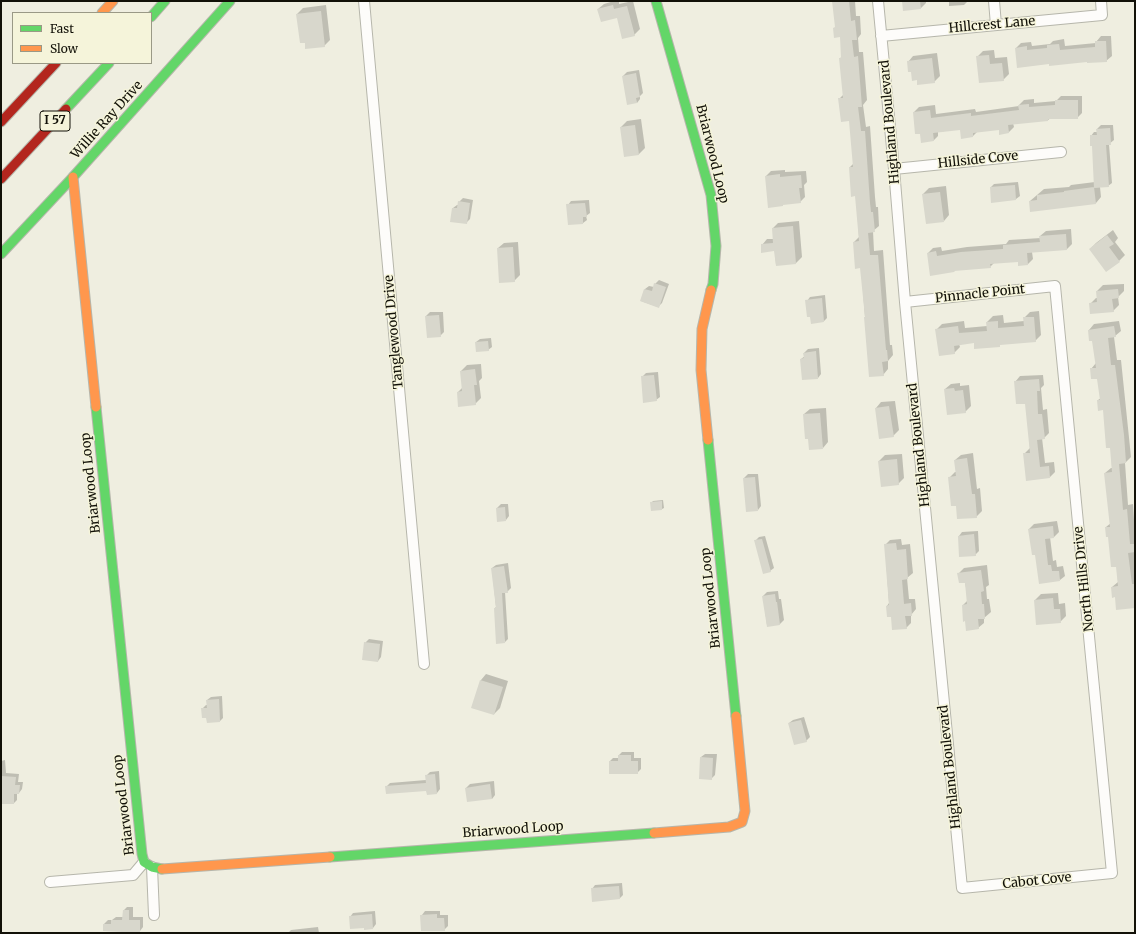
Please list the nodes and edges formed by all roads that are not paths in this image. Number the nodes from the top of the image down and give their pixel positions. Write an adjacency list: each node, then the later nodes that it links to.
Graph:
1 (113, 1): 9 (main road)
2 (165, 1): 10 (main road)
3 (230, 1): 18 (main road, Willie Ray Drive)
4 (364, 1): 23 (street, Tanglewood Drive)
5 (656, 1): 24 (main road, Briarwood Loop)
6 (878, 1): 12 (street, Highland Boulevard)
7 (994, 1): 11 (street)
8 (1101, 1): 11 (street, Hillcrest Lane)
9 (103, 12)
10 (152, 16)
11 (996, 25): 12 (street, Hillcrest Lane)
12 (881, 36): 17 (street, Highland Boulevard)
13 (55, 64): 15 (main road)
14 (108, 64): 19 (main road, I 57)
15 (1, 122)
16 (1061, 152): 17 (street, Hillside Cove)
17 (894, 169): 22 (street, Highland Boulevard)
18 (73, 177): 20 (main road, Willie Ray Drive); 24 (main road, Briarwood Loop)
19 (2, 178)
20 (1, 254)
21 (1055, 286): 22 (street, Pinnacle Point); 25 (street, North Hills Drive)
22 (905, 302): 27 (street, Highland Boulevard)
23 (424, 664)
24 (148, 865): 26 (street); 28 (street)
25 (1112, 873): 27 (street, Cabot Cove)
26 (50, 882)
27 (962, 888)
28 (154, 914)

